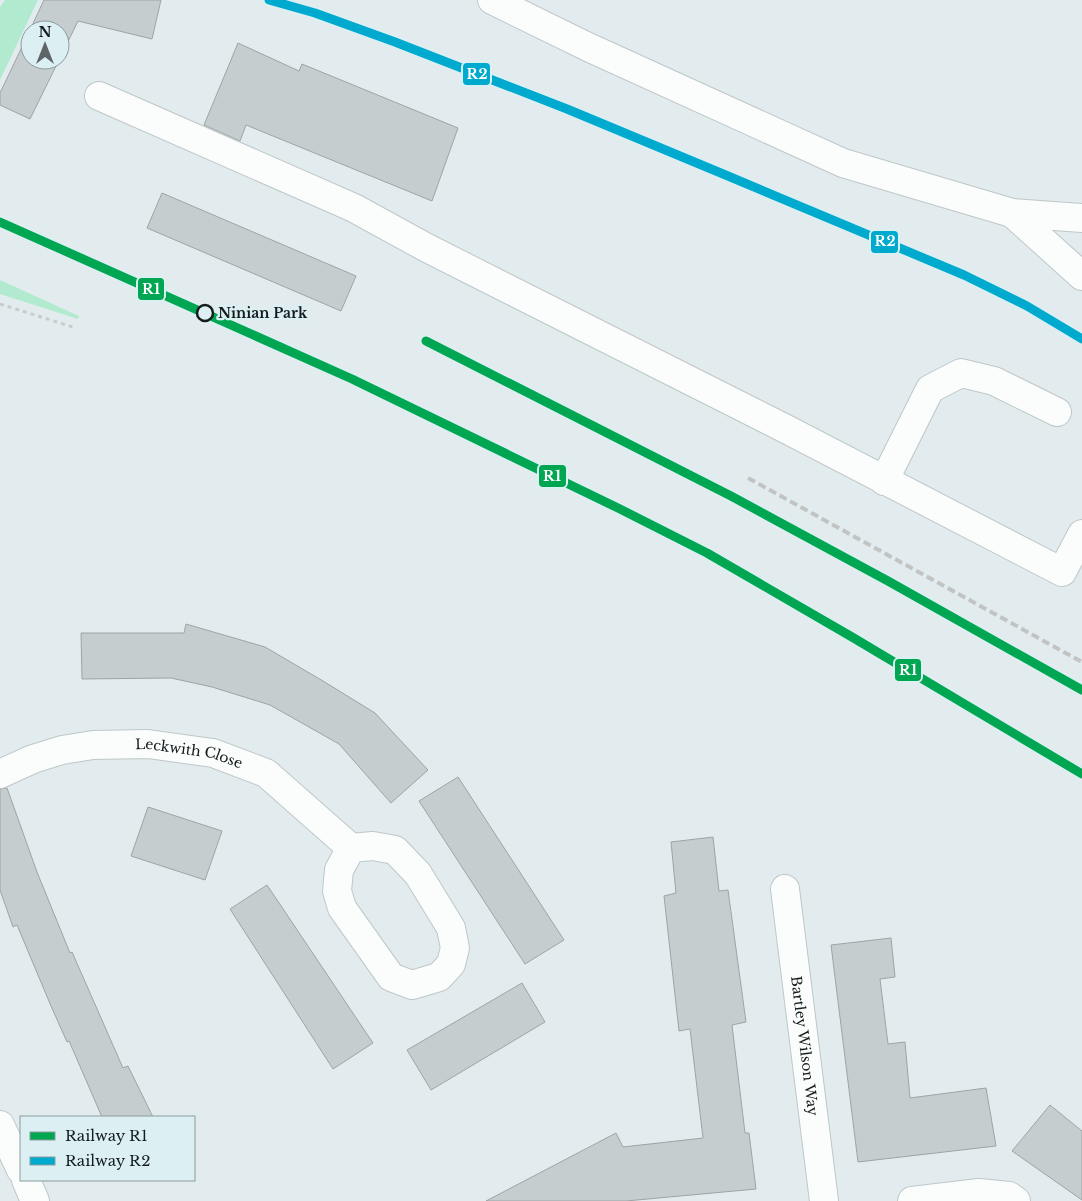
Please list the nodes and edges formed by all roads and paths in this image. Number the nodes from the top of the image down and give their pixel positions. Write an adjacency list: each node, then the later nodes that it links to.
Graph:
1 (492, 0): 3 (street)
2 (99, 96): 9 (street)
3 (1012, 213): 4 (street); 5 (street)
4 (1082, 218)
5 (1082, 276)
6 (0, 304): 7 (path)
7 (76, 328)
8 (1057, 412): 9 (street)
9 (884, 480): 10 (street)
10 (1082, 534)
11 (0, 774): 12 (street, Leckwith Close)
12 (351, 848): 12 (street)
13 (785, 889): 18 (street, Bartley Wilson Way)
14 (0, 1125): 15 (street)
15 (20, 1168)
16 (26, 1181): 17 (street)
17 (36, 1201)
18 (824, 1201)
19 (912, 1201): 20 (street)
20 (1016, 1201)

